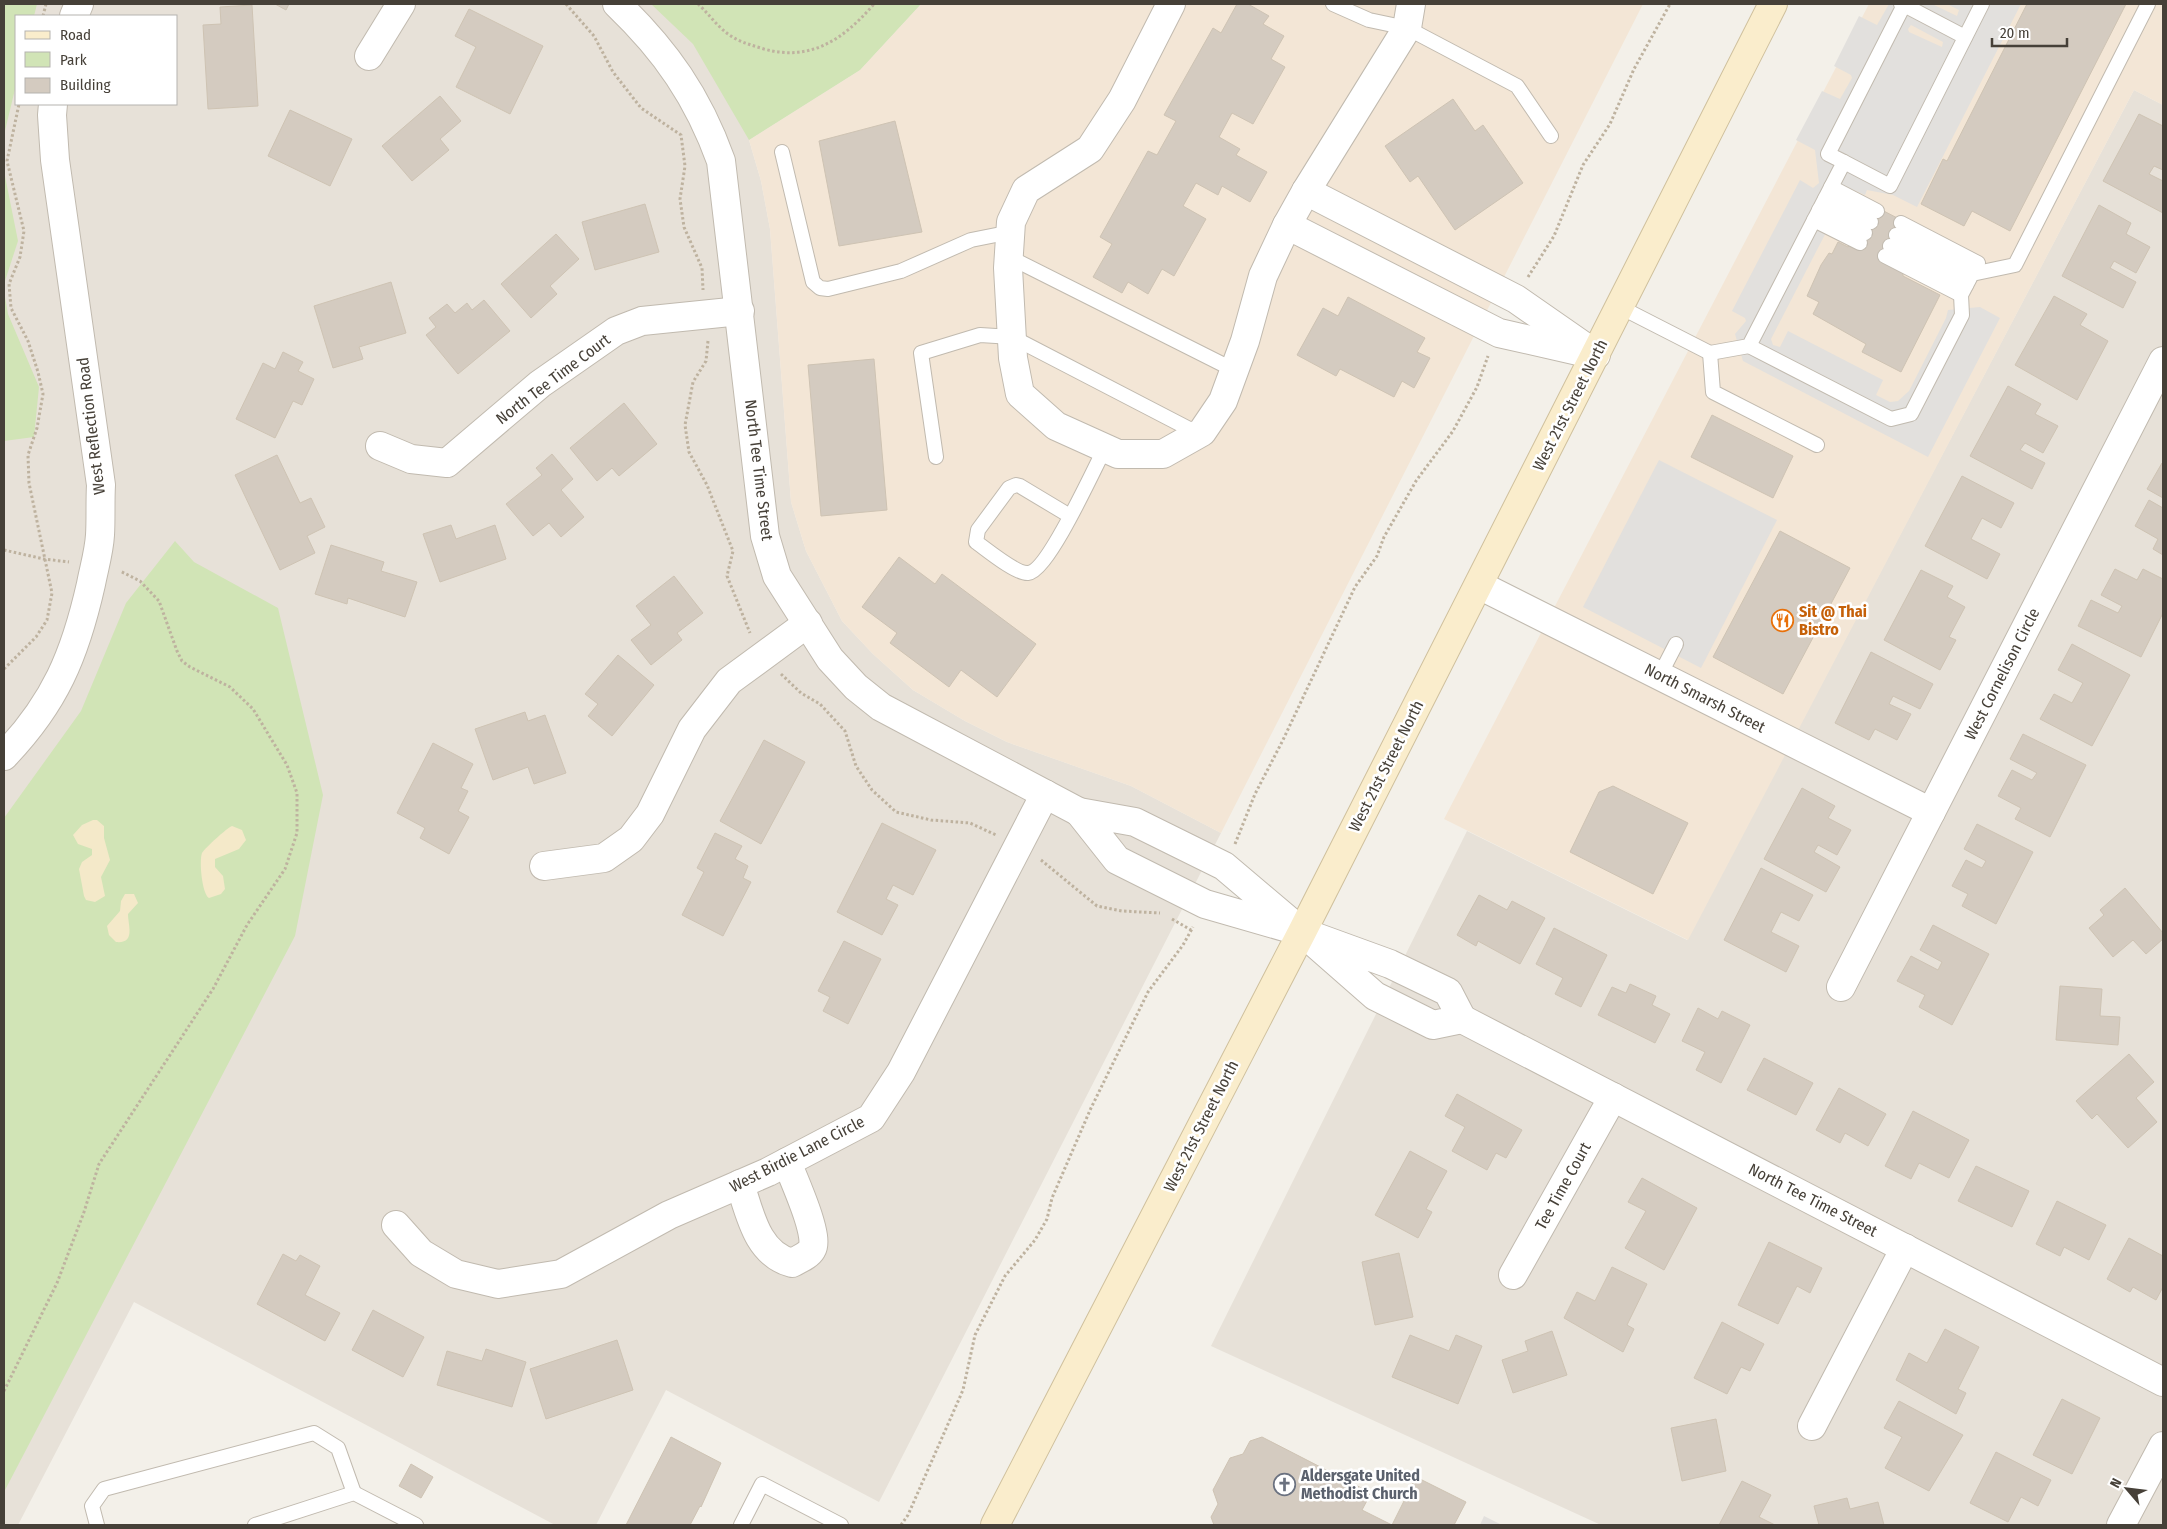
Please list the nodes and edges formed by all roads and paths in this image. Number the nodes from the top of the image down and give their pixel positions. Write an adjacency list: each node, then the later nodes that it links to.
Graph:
1 (401, 4): 15 (street)
2 (566, 4): 29 (path)
3 (617, 4): 28 (street, North Tee Time Street)
4 (698, 4): 5 (path)
5 (874, 4)
6 (1171, 4): 24 (street)
7 (1333, 4): 13 (lane)
8 (1670, 4): 26 (path)
9 (1773, 4): 27 (main road, West 21st Street North)
10 (1903, 4): 14 (lane); 20 (lane)
11 (1982, 4): 14 (lane)
12 (2148, 4): 25 (lane)
13 (1409, 16): 18 (lane); 21 (street)
14 (1966, 37): 20 (lane)
15 (369, 56)
16 (18, 105): 44 (path)
17 (53, 105): 45 (street, West Reflection Road)
18 (1552, 136)
19 (782, 152): 24 (lane)
20 (1844, 162): 22 (lane)
21 (1306, 191): 23 (street); 26 (street)
22 (1822, 204): 22 (lane); 32 (lane)
23 (1287, 225): 30 (street); 36 (street)
24 (1010, 244): 31 (street); 36 (lane)
25 (1966, 285): 25 (lane); 32 (lane)
26 (1516, 299): 34 (street)
27 (1620, 307): 33 (lane); 34 (main road, West 21st Street North)
28 (740, 310): 29 (street, North Tee Time Court); 47 (street, North Tee Time Street)
29 (705, 314): 39 (street, North Tee Time Court); 49 (path)
30 (1499, 333): 34 (street); 58 (path)
31 (1012, 337): 37 (lane); 40 (street); 41 (lane)
32 (1749, 346): 33 (lane)
33 (1710, 353): 38 (lane)
34 (1596, 355): 46 (main road, West 21st Street North)
35 (2163, 360): 55 (street, West Cornelison Circle)
36 (1234, 370): 37 (street)
37 (1199, 434): 40 (street)
38 (1817, 445)
39 (380, 446)
40 (1105, 448): 42 (lane)
41 (936, 457)
42 (1070, 516): 42 (lane)
43 (4, 550): 44 (path)
44 (44, 559): 45 (path); 50 (path)
45 (95, 564): 52 (street, West Reflection Road); 71 (path)
46 (1479, 585): 51 (street, North Smarsh Street); 61 (main road, West 21st Street North)
47 (808, 623): 49 (street); 53 (street, North Tee Time Street)
48 (1676, 644): 51 (lane)
49 (766, 654): 56 (path); 57 (street)
50 (4, 669)
51 (1660, 675): 55 (street, North Smarsh Street)
52 (4, 756)
53 (1045, 794): 54 (street, North Tee Time Street); 56 (street, West Birdie Lane Circle)
54 (1079, 812): 58 (street, North Tee Time Street); 59 (street, North Tee Time Street)
55 (1931, 812): 62 (street, West Cornelison Circle)
56 (1019, 847): 60 (path); 65 (street, West Birdie Lane Circle)
57 (544, 866)
58 (1224, 866): 61 (street, North Tee Time Street)
59 (1205, 904): 60 (path); 61 (street, North Tee Time Street)
60 (1191, 930): 80 (path)
61 (1302, 932): 63 (street, North Tee Time Street); 63 (street, North Tee Time Street); 81 (main road, West 21st Street North)
62 (1841, 987)
63 (1462, 1019): 64 (street, North Tee Time Street)
64 (1612, 1097): 68 (street, North Tee Time Street); 69 (street, Tee Time Court)
65 (787, 1162): 66 (street, West Birdie Lane Circle); 66 (street)
66 (740, 1184): 67 (street, West Birdie Lane Circle)
67 (396, 1225)
68 (1905, 1248): 70 (street, North Tee Time Street); 72 (street)
69 (1513, 1275)
70 (2163, 1382)
71 (4, 1391)
72 (1812, 1426)
73 (2163, 1446): 82 (street)
74 (354, 1493): 75 (lane); 76 (lane); 77 (lane)
75 (97, 1525)
76 (255, 1525)
77 (416, 1525)
78 (741, 1525): 79 (lane)
79 (841, 1525)
80 (901, 1525)
81 (995, 1525)
82 (2121, 1525)

